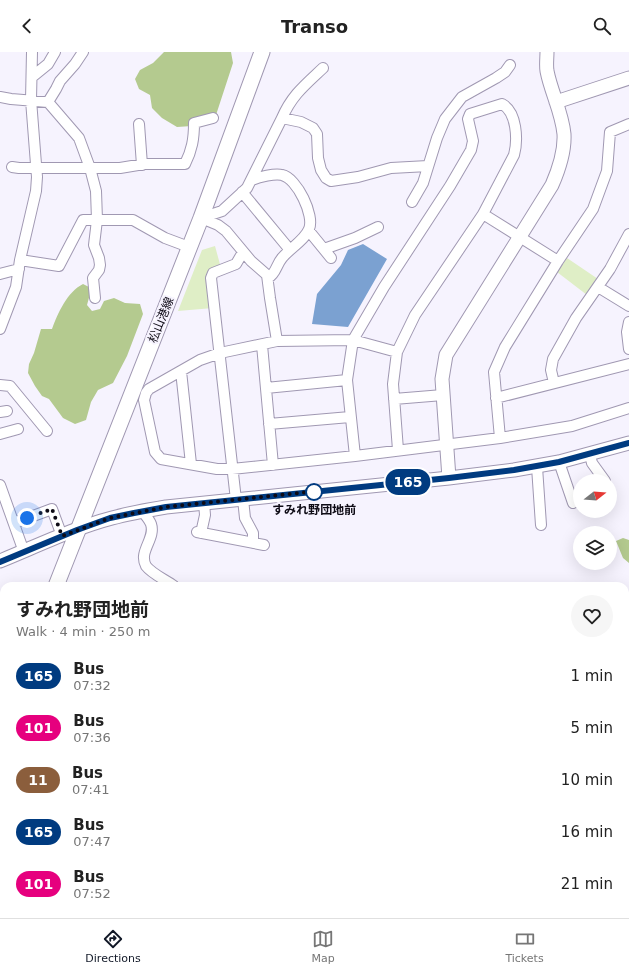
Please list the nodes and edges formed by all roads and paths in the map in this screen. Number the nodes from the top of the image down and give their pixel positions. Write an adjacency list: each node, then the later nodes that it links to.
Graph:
1 (32, 52): 8 (street)
2 (55, 52): 8 (street)
3 (83, 52): 14 (street)
4 (262, 52): 29 (main road, 松山港線)
5 (549, 53): 15 (main road)
6 (510, 66): 21 (street)
7 (323, 68): 17 (street)
8 (32, 77): 12 (street)
9 (629, 78): 15 (main road)
10 (0, 97): 11 (street)
11 (11, 100): 12 (street); 13 (street)
12 (31, 100): 14 (street); 23 (street)
13 (0, 102)
14 (48, 102): 24 (street)
15 (556, 102): 34 (main road)
16 (213, 118): 20 (street)
17 (282, 118): 21 (street); 25 (street)
18 (139, 124): 20 (street)
19 (629, 124): 40 (street)
20 (142, 164): 24 (street)
21 (428, 166): 27 (street)
22 (12, 167): 23 (street)
23 (36, 168): 24 (street); 41 (street)
24 (90, 168): 30 (street)
25 (252, 180): 26 (street); 32 (street)
26 (242, 192): 29 (street); 37 (street)
27 (412, 202)
28 (483, 214): 34 (street); 49 (street); 53 (street)
29 (202, 218): 35 (main road, 松山港線); 38 (street)
30 (97, 220): 35 (street); 41 (street); 45 (street)
31 (378, 227): 36 (street)
32 (309, 231): 36 (street); 37 (street)
33 (629, 234): 44 (street)
34 (519, 236): 40 (street); 61 (main road)
35 (190, 247): 90 (main road, 松山港線)
36 (324, 249): 39 (street)
37 (290, 250): 43 (street)
38 (243, 252): 43 (street); 54 (street)
39 (331, 258)
40 (558, 261): 62 (street)
41 (19, 265): 42 (street); 48 (street)
42 (0, 274)
43 (268, 278): 50 (street)
44 (598, 287): 46 (street); 58 (street)
45 (95, 298)
46 (629, 306)
47 (629, 322): 52 (street)
48 (1, 325)
49 (353, 340): 50 (street); 53 (street); 57 (street)
50 (277, 341): 51 (street)
51 (262, 345): 54 (street); 60 (street)
52 (629, 349)
53 (397, 352): 63 (street)
54 (220, 353): 56 (street); 80 (street)
55 (629, 364): 58 (street)
56 (181, 371): 77 (street); 77 (street)
57 (347, 380): 60 (street); 65 (street)
58 (554, 383): 62 (street)
59 (0, 385): 68 (street)
60 (266, 388): 66 (street)
61 (443, 395): 63 (street); 72 (main road)
62 (496, 398): 70 (street)
63 (394, 399): 73 (street)
64 (629, 408): 70 (street)
65 (350, 417): 66 (street); 75 (street)
66 (269, 424): 78 (street)
67 (18, 429): 69 (street)
68 (47, 431)
69 (0, 434)
70 (500, 438): 72 (street)
71 (629, 443): 74 (main road)
72 (447, 444): 73 (street); 82 (main road)
73 (398, 450): 75 (street)
74 (590, 454): 76 (main road); 81 (street)
75 (355, 456): 78 (street)
76 (559, 462): 79 (main road); 86 (street)
77 (191, 464): 80 (street)
78 (273, 465): 80 (street)
79 (537, 467): 82 (main road); 89 (street)
80 (232, 469): 84 (street)
81 (600, 474)
82 (449, 478): 84 (main road)
83 (0, 485): 88 (street)
84 (239, 499): 85 (main road); 92 (street)
85 (204, 503): 87 (main road); 92 (street)
86 (573, 503)
87 (142, 512): 90 (main road); 97 (street)
88 (14, 523): 91 (street); 94 (street)
89 (541, 525)
90 (77, 530): 91 (main road); 96 (main road, 松山港線)
91 (62, 536): 94 (main road)
92 (253, 543): 93 (street)
93 (264, 545)
94 (24, 552): 95 (main road)
95 (0, 562)
96 (58, 582)
97 (168, 582)

